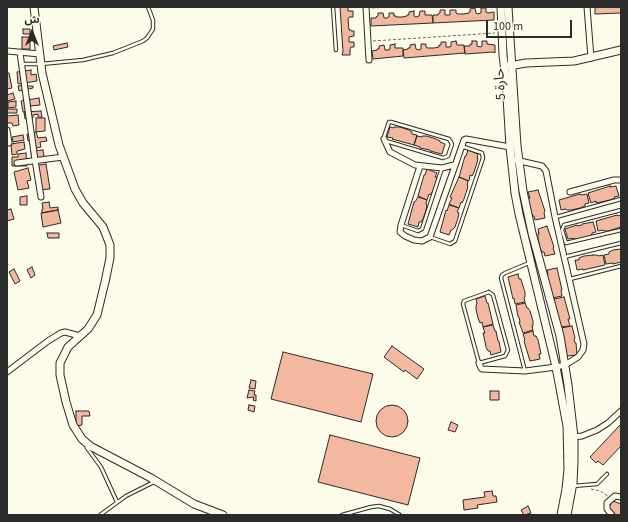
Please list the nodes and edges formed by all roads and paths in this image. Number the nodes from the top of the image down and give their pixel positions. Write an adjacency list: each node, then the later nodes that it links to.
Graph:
1 (34, 7): 15 (street)
2 (148, 7): 22 (lane)
3 (333, 7): 11 (lane)
4 (395, 7): 8 (path)
5 (501, 7): 9 (street, حارة 5)
6 (508, 7): 17 (street, حارة 5)
7 (587, 7): 18 (street)
8 (366, 8): 10 (street)
9 (502, 33): 10 (path); 16 (street, حارة 5)
10 (368, 42): 19 (street)
11 (336, 50)
12 (621, 50): 18 (street)
13 (7, 51): 14 (street)
14 (20, 53): 15 (street); 21 (street)
15 (40, 54): 22 (street)
16 (503, 58): 17 (street); 23 (street, حارة 5)
17 (512, 58): 20 (street); 24 (street, حارة 5)
18 (591, 58): 20 (street)
19 (369, 60)
20 (526, 63): 24 (street)
21 (22, 64): 22 (lane); 32 (street)
22 (41, 64): 30 (street)
23 (504, 66): 24 (street); 29 (street, حارة 5)
24 (513, 66): 33 (street, حارة 5)
25 (7, 130): 27 (street)
26 (384, 139): 26 (lane); 36 (street)
27 (9, 142)
28 (461, 146): 29 (street); 35 (street); 46 (lane)
29 (510, 147): 31 (street, حارة 5)
30 (63, 157): 32 (street); 53 (street)
31 (511, 159): 33 (street); 50 (street, حارة 5)
32 (35, 160): 34 (street); 40 (street)
33 (519, 160): 43 (street); 55 (street, حارة 5)
34 (17, 163)
35 (454, 165): 37 (street); 46 (street)
36 (420, 166): 37 (street); 44 (street)
37 (442, 168): 44 (lane)
38 (621, 180): 39 (street)
39 (570, 192)
40 (41, 196)
41 (621, 199): 43 (lane)
42 (621, 210): 48 (lane)
43 (555, 217): 48 (street)
44 (401, 225): 46 (street)
45 (621, 230): 48 (lane)
46 (430, 237)
47 (621, 243): 49 (lane)
48 (564, 244): 49 (street)
49 (564, 257): 52 (street)
50 (531, 262): 56 (street, حارة 5); 57 (lane)
51 (621, 266): 52 (lane)
52 (570, 279): 55 (street)
53 (80, 336): 58 (street); 61 (street)
54 (479, 363): 54 (lane); 57 (street)
55 (565, 365): 56 (street); 60 (street, حارة 5)
56 (556, 367): 57 (street); 60 (street, حارة 5)
57 (525, 371)
58 (7, 372)
59 (621, 411): 60 (street)
60 (570, 437): 64 (street)
61 (86, 443): 63 (street); 68 (lane)
62 (607, 474): 64 (lane)
63 (156, 481): 68 (lane); 70 (street)
64 (571, 484): 73 (street); 74 (street)
65 (585, 489): 67 (path)
66 (621, 497): 67 (street)
67 (610, 500): 75 (street)
68 (117, 502): 69 (lane)
69 (100, 515)
70 (222, 515)
71 (342, 515): 72 (lane)
72 (400, 515)
73 (561, 515)
74 (567, 515)
75 (612, 515)

